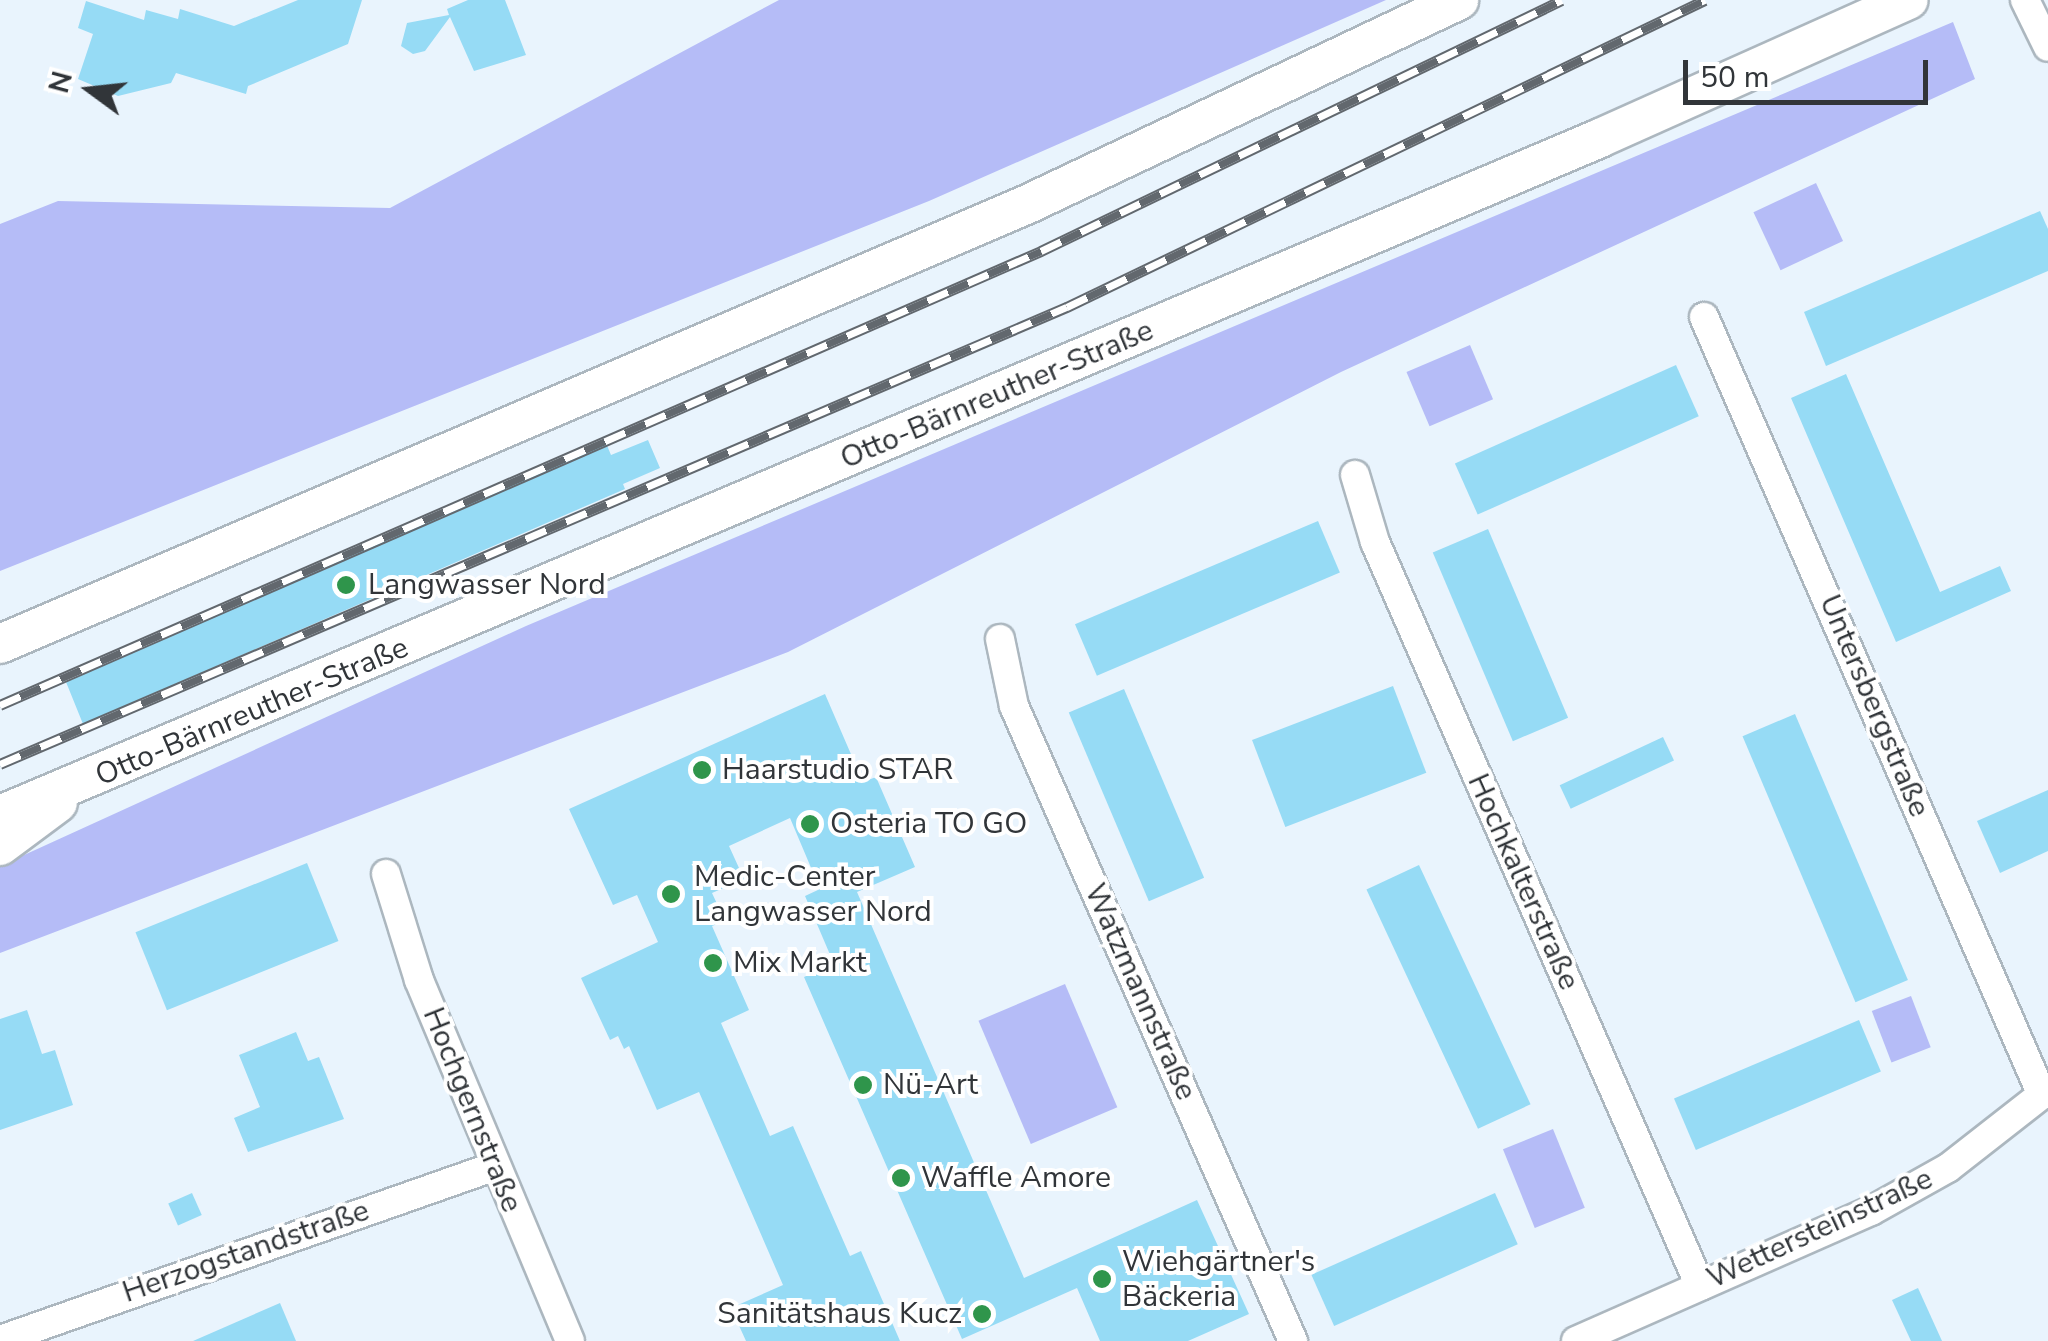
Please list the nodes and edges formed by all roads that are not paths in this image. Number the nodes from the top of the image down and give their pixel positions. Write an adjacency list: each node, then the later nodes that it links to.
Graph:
1 (1459, 0): 9 (main road)
2 (1909, 0): 4 (main road, Otto-Bärnreuther-Straße)
3 (2025, 0): 5 (street)
4 (1857, 13): 10 (main road, Otto-Bärnreuther-Straße)
5 (2048, 48)
6 (1704, 316): 14 (street, Untersbergstraße)
7 (1354, 474): 16 (street, Hochkalterstraße)
8 (1000, 638): 19 (street, Watzmannstraße)
9 (0, 644)
10 (82, 782): 11 (main road, Otto-Bärnreuther-Straße); 12 (main road, Otto-Bärnreuther-Straße)
11 (0, 816)
12 (0, 846)
13 (386, 874): 15 (street, Hochgernstraße)
14 (2045, 1092): 16 (street, Wettersteinstraße)
15 (493, 1167): 17 (street, Herzogstandstraße); 18 (street, Hochgernstraße)
16 (1700, 1286): 20 (street, Wettersteinstraße)
17 (0, 1340)
18 (570, 1341)
19 (1292, 1341)
20 (1576, 1341)

